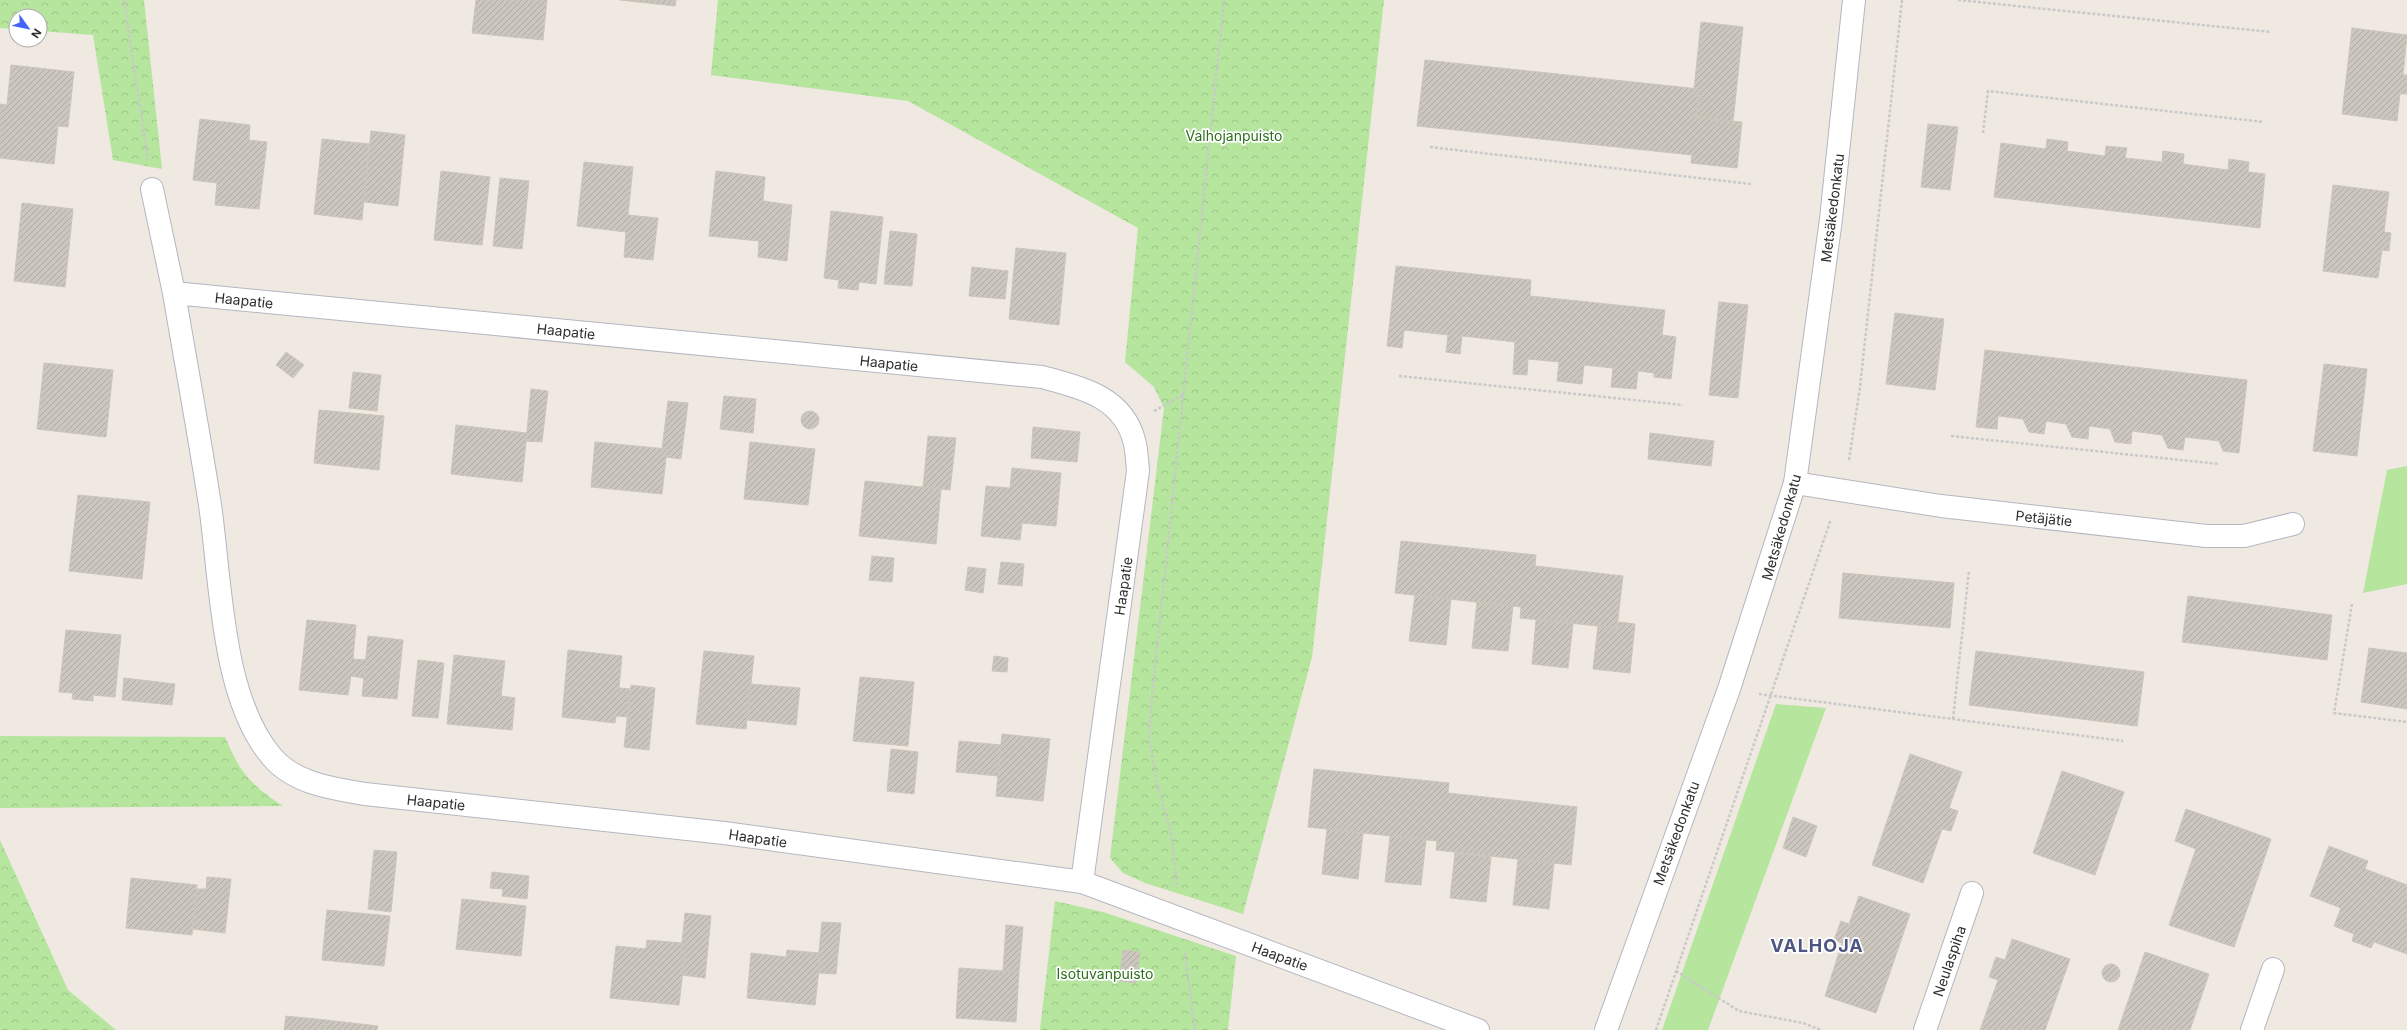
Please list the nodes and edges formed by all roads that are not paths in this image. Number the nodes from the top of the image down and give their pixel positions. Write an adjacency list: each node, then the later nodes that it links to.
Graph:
1 (1854, 0): 4 (street, Metsäkedonkatu)
2 (152, 189): 3 (street, Haapatie)
3 (174, 294): 6 (street, Haapatie); 6 (street, Haapatie)
4 (1795, 483): 5 (street, Petäjätie); 10 (street, Metsäkedonkatu)
5 (2293, 524)
6 (1082, 882): 9 (street, Haapatie)
7 (1972, 893): 11 (street, Neulaspiha)
8 (2273, 969): 12 (street)
9 (1478, 1030)
10 (1606, 1030)
11 (1925, 1030)
12 (2252, 1030)

